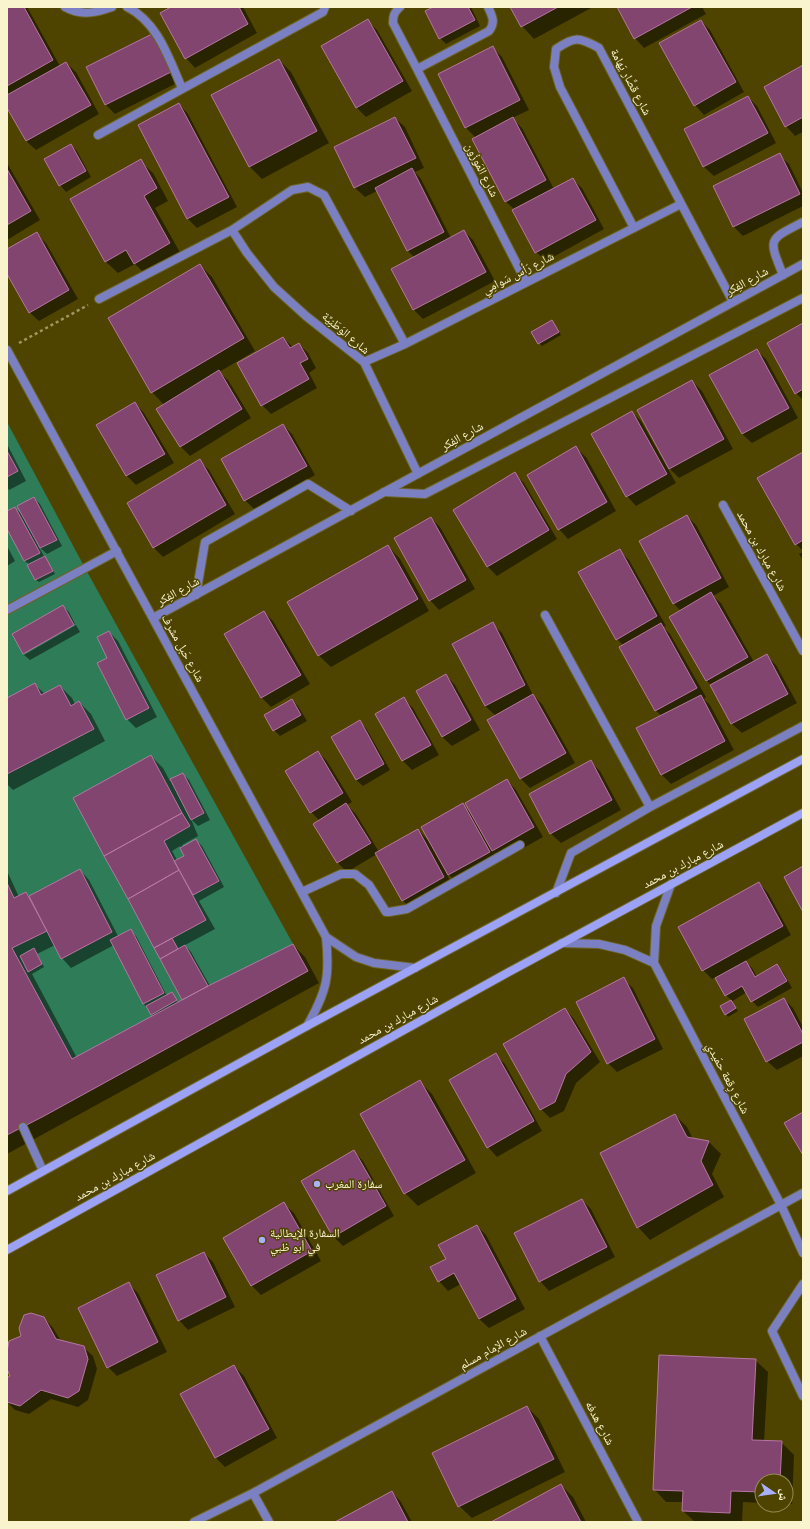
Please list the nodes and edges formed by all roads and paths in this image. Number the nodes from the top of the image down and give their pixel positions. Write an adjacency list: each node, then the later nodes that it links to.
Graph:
1 (65, 7): 2 (street)
2 (112, 7)
3 (127, 7): 8 (street)
4 (325, 7): 8 (street)
5 (400, 7): 7 (street, شارع المَوزُون)
6 (488, 7): 7 (street)
7 (417, 69): 16 (street, شارع المَوزُون)
8 (182, 88): 9 (street)
9 (98, 135)
10 (681, 204): 12 (street, شارع رَأس سَوامِي); 12 (street, شارع قصَّار يَهامة); 19 (street, شارع قصَّار يَهامة)
11 (803, 222): 15 (street, شارع الفِكر)
12 (634, 228): 16 (street, شارع رَأس سَوامِي)
13 (232, 230): 18 (street); 20 (street); 22 (street, شارع الوَطَنِيَّة)
14 (803, 264): 15 (street, شارع الفِكر)
15 (783, 274): 19 (street, شارع الفِكر)
16 (526, 282): 20 (street, شارع رَأس سَوامِي)
17 (803, 298): 24 (street)
18 (99, 299): 21 (path)
19 (733, 302): 23 (street, شارع الفِكر)
20 (405, 344): 22 (street, شارع رَأس سَوامِي)
21 (10, 348): 27 (street, شارع حَبل مشرف)
22 (364, 362): 23 (street, شارع الوَطَنِيَّة)
23 (418, 474): 24 (street, شارع الفِكر)
24 (384, 492): 26 (street, شارع الفِكر)
25 (723, 505): 32 (street, شارع مبارك بن محمد)
26 (351, 510): 28 (street, شارع الفِكر); 28 (street)
27 (118, 551): 29 (street); 31 (street, شارع حَبل مشرف)
28 (196, 595): 31 (street, شارع الفِكر)
29 (7, 610)
30 (545, 615): 35 (street)
31 (153, 618): 39 (street, شارع حَبل مشرف)
32 (803, 652)
33 (803, 726): 35 (street)
34 (803, 759): 40 (main road)
35 (650, 807): 40 (street)
36 (803, 813): 38 (main road, شارع مبارك بن محمد)
37 (520, 845): 39 (street)
38 (671, 884): 42 (main road, شارع مبارك بن محمد); 43 (street)
39 (302, 892): 41 (street, شارع حَبل مشرف)
40 (556, 893): 44 (main road)
41 (326, 937): 44 (street, شارع حَبل مشرف); 45 (street, شارع حَبل مشرف)
42 (562, 943): 43 (street); 51 (main road, شارع مبارك بن محمد)
43 (654, 963): 50 (street, شارع رِقعة حمَيدي)
44 (415, 968): 45 (main road)
45 (307, 1026): 47 (main road)
46 (23, 1127): 47 (street)
47 (43, 1171): 48 (main road)
48 (7, 1191)
49 (803, 1193): 50 (street, شارع الإمام مسلم)
50 (781, 1206): 52 (street, شارع رِقعة حمَيدي); 54 (street, شارع الإمام مسلم)
51 (7, 1250)
52 (803, 1253)
53 (803, 1284): 55 (street)
54 (540, 1336): 56 (street, شارع الإمام مسلم); 59 (street, شارع هدفه)
55 (803, 1396)
56 (253, 1493): 57 (street, شارع الإمام مسلم); 58 (street)
57 (194, 1522)
58 (269, 1522)
59 (638, 1522)

